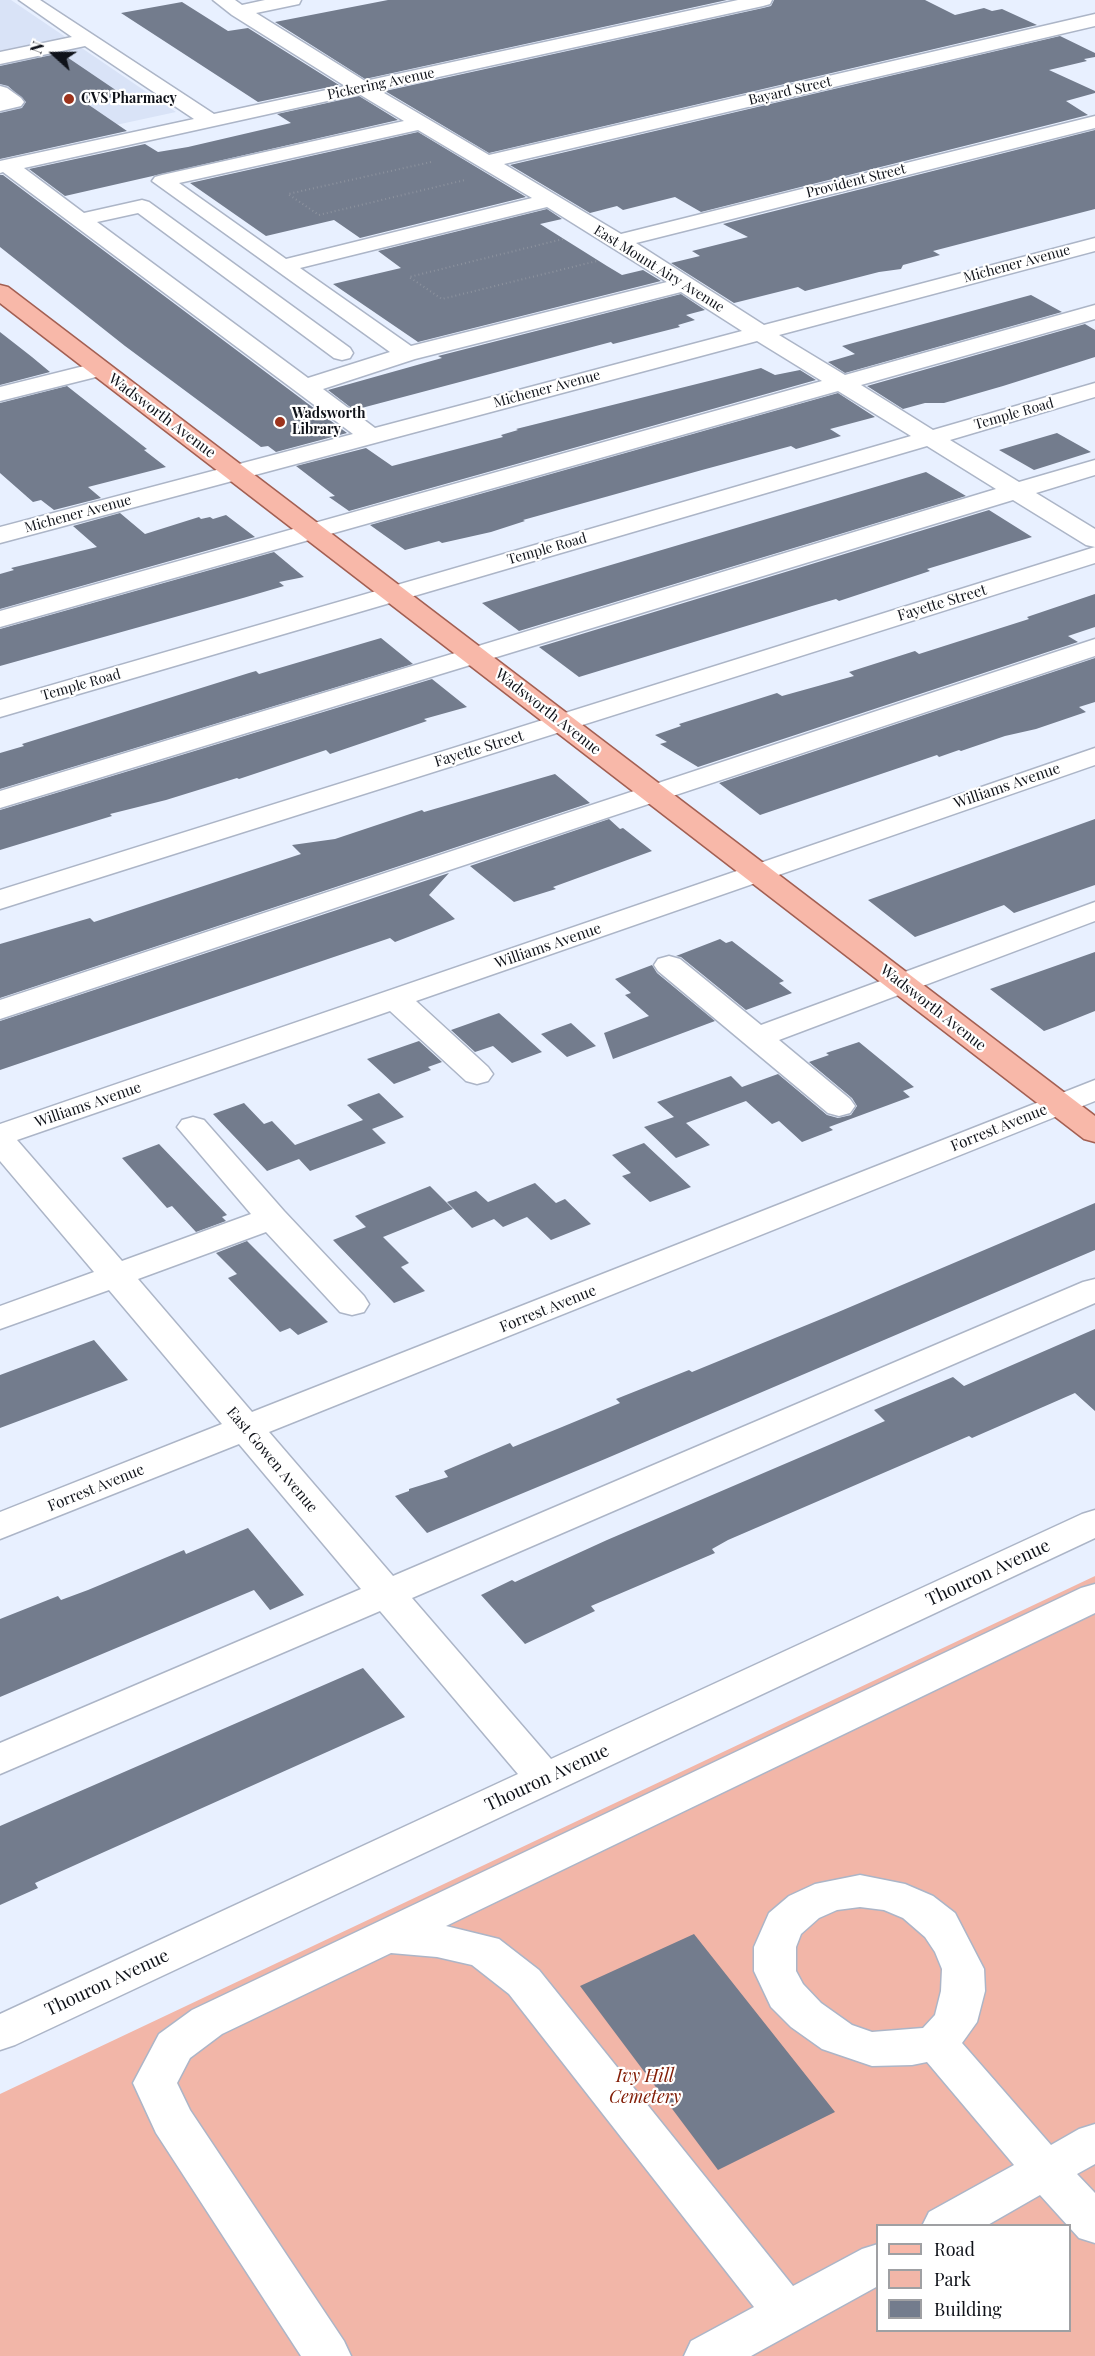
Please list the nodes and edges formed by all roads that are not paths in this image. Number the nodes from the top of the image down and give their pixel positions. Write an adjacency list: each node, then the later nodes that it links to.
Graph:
1 (28, 0): 6 (street)
2 (292, 0): 4 (street)
3 (763, 0): 10 (street, Pickering Avenue)
4 (231, 5): 10 (street, East Mount Airy Avenue)
5 (1095, 20): 16 (street, Bayard Street)
6 (71, 28): 7 (street); 8 (street)
7 (87, 40): 9 (street); 13 (street)
8 (0, 43)
9 (0, 58)
10 (362, 88): 13 (street, Pickering Avenue); 15 (street, East Mount Airy Avenue)
11 (0, 92): 12 (street)
12 (0, 105)
13 (212, 122): 17 (street, Pickering Avenue)
14 (1095, 122): 23 (street, Provident Street)
15 (423, 123): 16 (street, East Mount Airy Avenue); 18 (street)
16 (486, 162): 19 (street, East Mount Airy Avenue)
17 (4, 167): 20 (street)
18 (162, 181): 20 (street); 24 (street)
19 (550, 200): 23 (street, East Mount Airy Avenue); 24 (street)
20 (62, 206): 21 (street)
21 (80, 220): 25 (street); 28 (street)
22 (1095, 244): 30 (street, Michener Avenue)
23 (612, 250): 26 (street, East Mount Airy Avenue)
24 (283, 266): 31 (street)
25 (242, 279): 28 (street); 32 (street)
26 (685, 284): 30 (street, East Mount Airy Avenue); 31 (street)
27 (0, 292): 33 (main road, Wadsworth Avenue)
28 (180, 294): 32 (street)
29 (1095, 312): 34 (street)
30 (759, 332): 34 (street, East Mount Airy Avenue); 38 (street, Michener Avenue)
31 (406, 354): 35 (street)
32 (278, 367): 35 (street)
33 (100, 369): 37 (street); 41 (main road, Wadsworth Avenue)
34 (841, 382): 39 (street, East Mount Airy Avenue); 45 (street)
35 (305, 387): 38 (street)
36 (1095, 390): 39 (street, Temple Road)
37 (0, 394)
38 (371, 436): 41 (street, Michener Avenue)
39 (929, 438): 42 (street, East Mount Airy Avenue); 48 (street, Temple Road)
40 (1095, 467): 42 (street)
41 (236, 472): 44 (street, Michener Avenue); 45 (main road, Wadsworth Avenue)
42 (1016, 491): 46 (street, East Mount Airy Avenue); 51 (street)
43 (0, 510): 44 (street)
44 (11, 532)
45 (313, 532): 48 (main road, Wadsworth Avenue); 49 (street)
46 (1095, 540)
47 (1095, 555): 53 (street, Fayette Street)
48 (393, 594): 51 (main road, Wadsworth Avenue); 52 (street, Temple Road)
49 (0, 619)
50 (1095, 647): 55 (street)
51 (476, 657): 53 (main road, Wadsworth Avenue); 56 (street)
52 (0, 709)
53 (563, 723): 55 (main road, Wadsworth Avenue); 58 (street, Fayette Street)
54 (1095, 756): 57 (street, Williams Avenue)
55 (654, 794): 57 (main road, Wadsworth Avenue); 63 (street)
56 (0, 800)
57 (758, 872): 61 (main road, Wadsworth Avenue); 62 (street, Williams Avenue)
58 (0, 900)
59 (1095, 911): 61 (street)
60 (669, 965): 64 (street)
61 (901, 983): 64 (street); 67 (main road, Wadsworth Avenue)
62 (395, 999): 65 (street); 71 (street, Williams Avenue)
63 (0, 1010)
64 (757, 1037): 68 (street)
65 (477, 1074)
66 (1095, 1090): 67 (street, Forrest Avenue)
67 (1058, 1105): 70 (main road, Wadsworth Avenue); 78 (street, Forrest Avenue)
68 (839, 1106)
69 (193, 1126): 73 (street)
70 (1095, 1132)
71 (0, 1135)
72 (0, 1140): 74 (street, East Gowen Avenue)
73 (272, 1218): 74 (street); 76 (street)
74 (114, 1276): 77 (street); 78 (street, East Gowen Avenue)
75 (1095, 1290): 81 (street)
76 (352, 1304)
77 (0, 1318)
78 (245, 1428): 80 (street, Forrest Avenue); 81 (street, East Gowen Avenue)
79 (1095, 1523): 84 (street, Thouron Avenue)
80 (0, 1526)
81 (386, 1594): 83 (street); 84 (street, East Gowen Avenue)
82 (1095, 1597): 85 (street)
83 (0, 1759)
84 (545, 1779): 86 (street, Thouron Avenue)
85 (387, 1936): 93 (street); 94 (street)
86 (0, 2033)
87 (936, 2043): 87 (street); 89 (street)
88 (1095, 2142): 89 (street)
89 (1045, 2170): 90 (street); 91 (street)
90 (949, 2224)
91 (1095, 2224)
92 (876, 2264): 93 (street)
93 (786, 2313): 95 (street)
94 (327, 2356)
95 (708, 2356)

